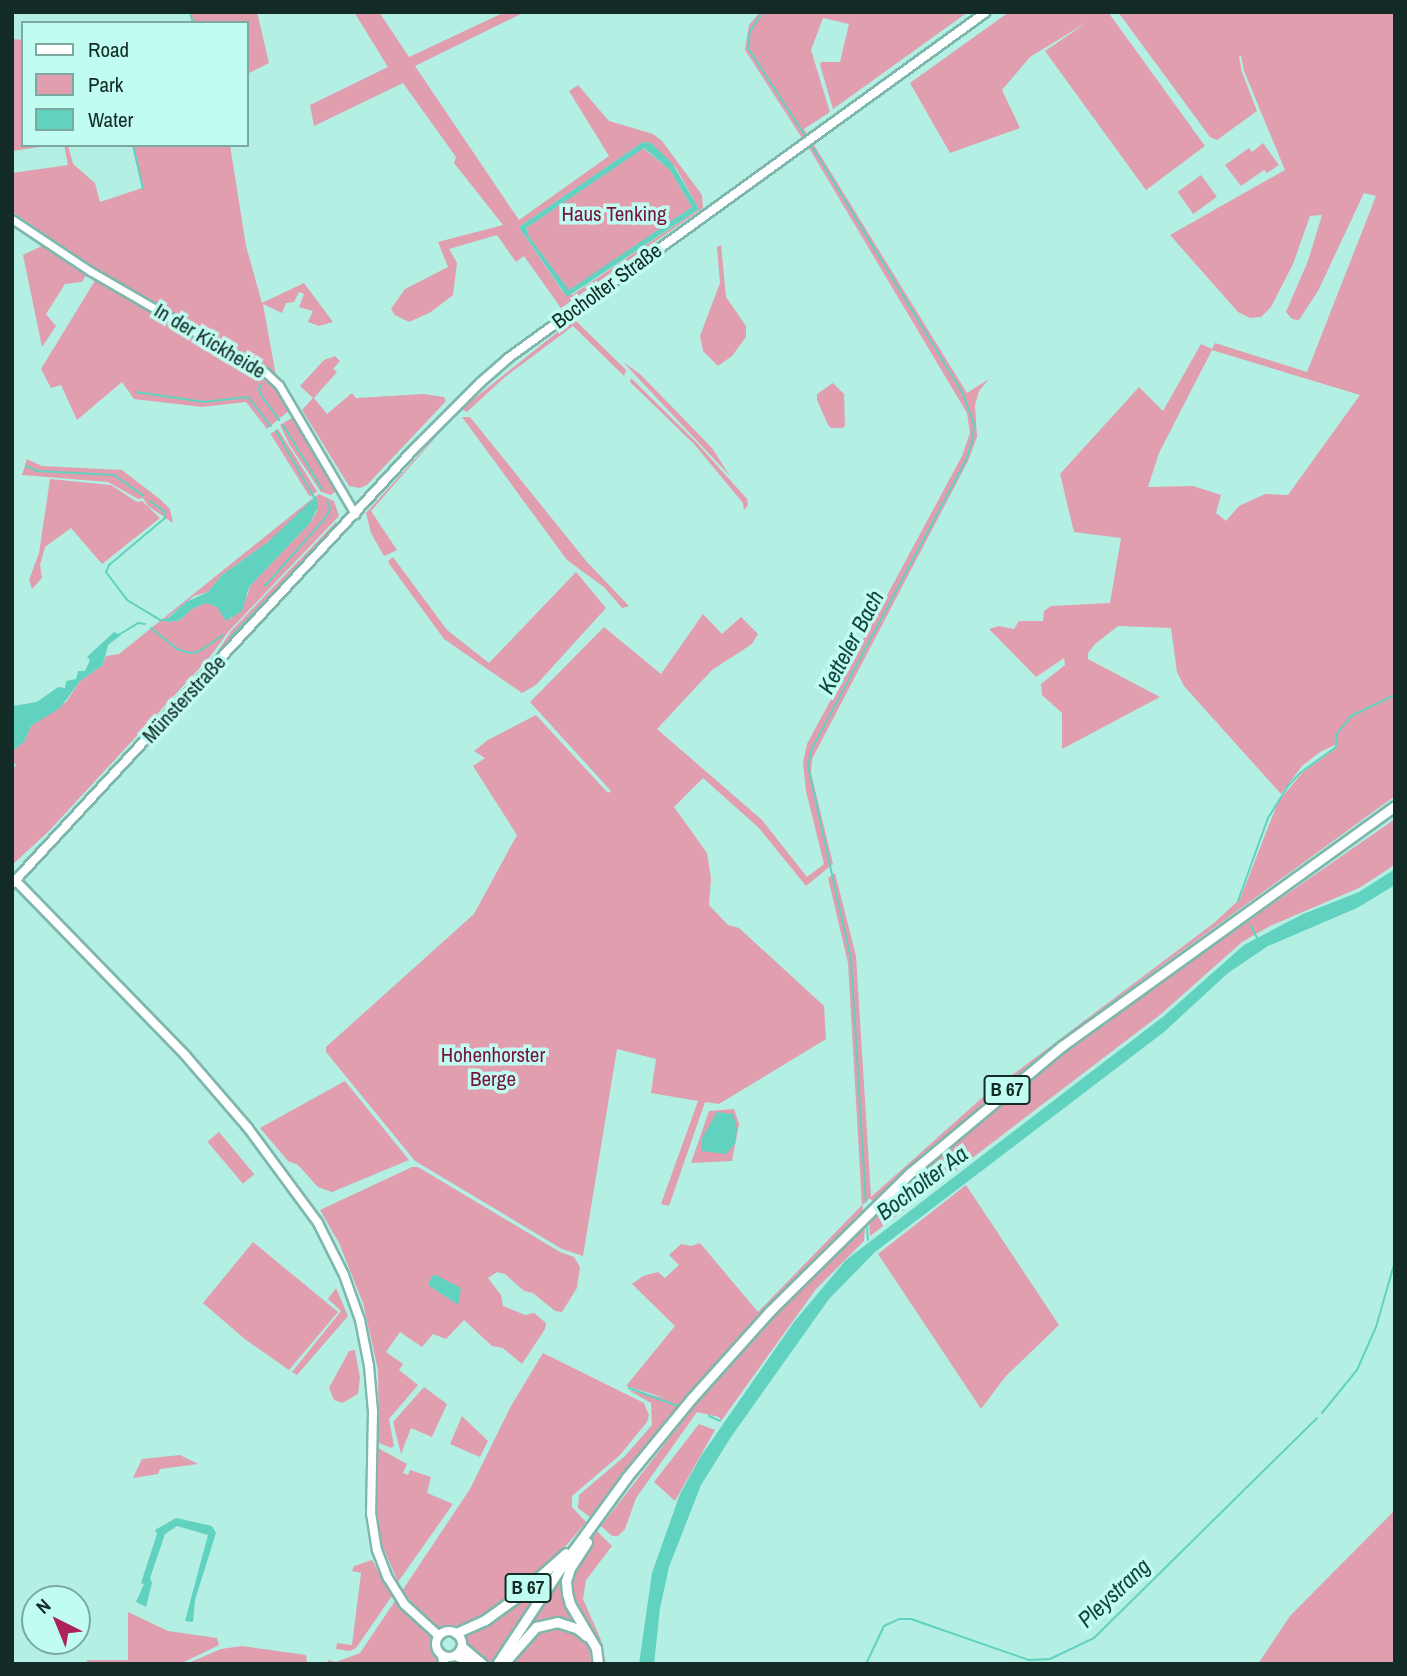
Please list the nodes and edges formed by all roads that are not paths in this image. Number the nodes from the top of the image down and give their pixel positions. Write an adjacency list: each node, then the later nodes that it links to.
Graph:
1 (986, 12): 3 (main road, Bocholter Straße)
2 (12, 219): 3 (street, In der Kickheide)
3 (355, 514): 6 (main road, Münsterstraße)
4 (1395, 806): 8 (highway, B 67)
5 (1395, 812): 7 (highway, B 67)
6 (14, 882): 10 (main road)
7 (602, 1518): 15 (highway, B 67); 16 (highway, B 67)
8 (589, 1529): 9 (highway, B 67); 15 (highway, B 67)
9 (456, 1633): 10 (main road); 11 (main road)
10 (439, 1636): 13 (main road)
11 (462, 1647): 12 (main road); 14 (highway)
12 (457, 1656): 13 (main road); 14 (highway)
13 (443, 1660)
14 (478, 1663)
15 (501, 1664): 16 (highway, B 67)
16 (596, 1664)

